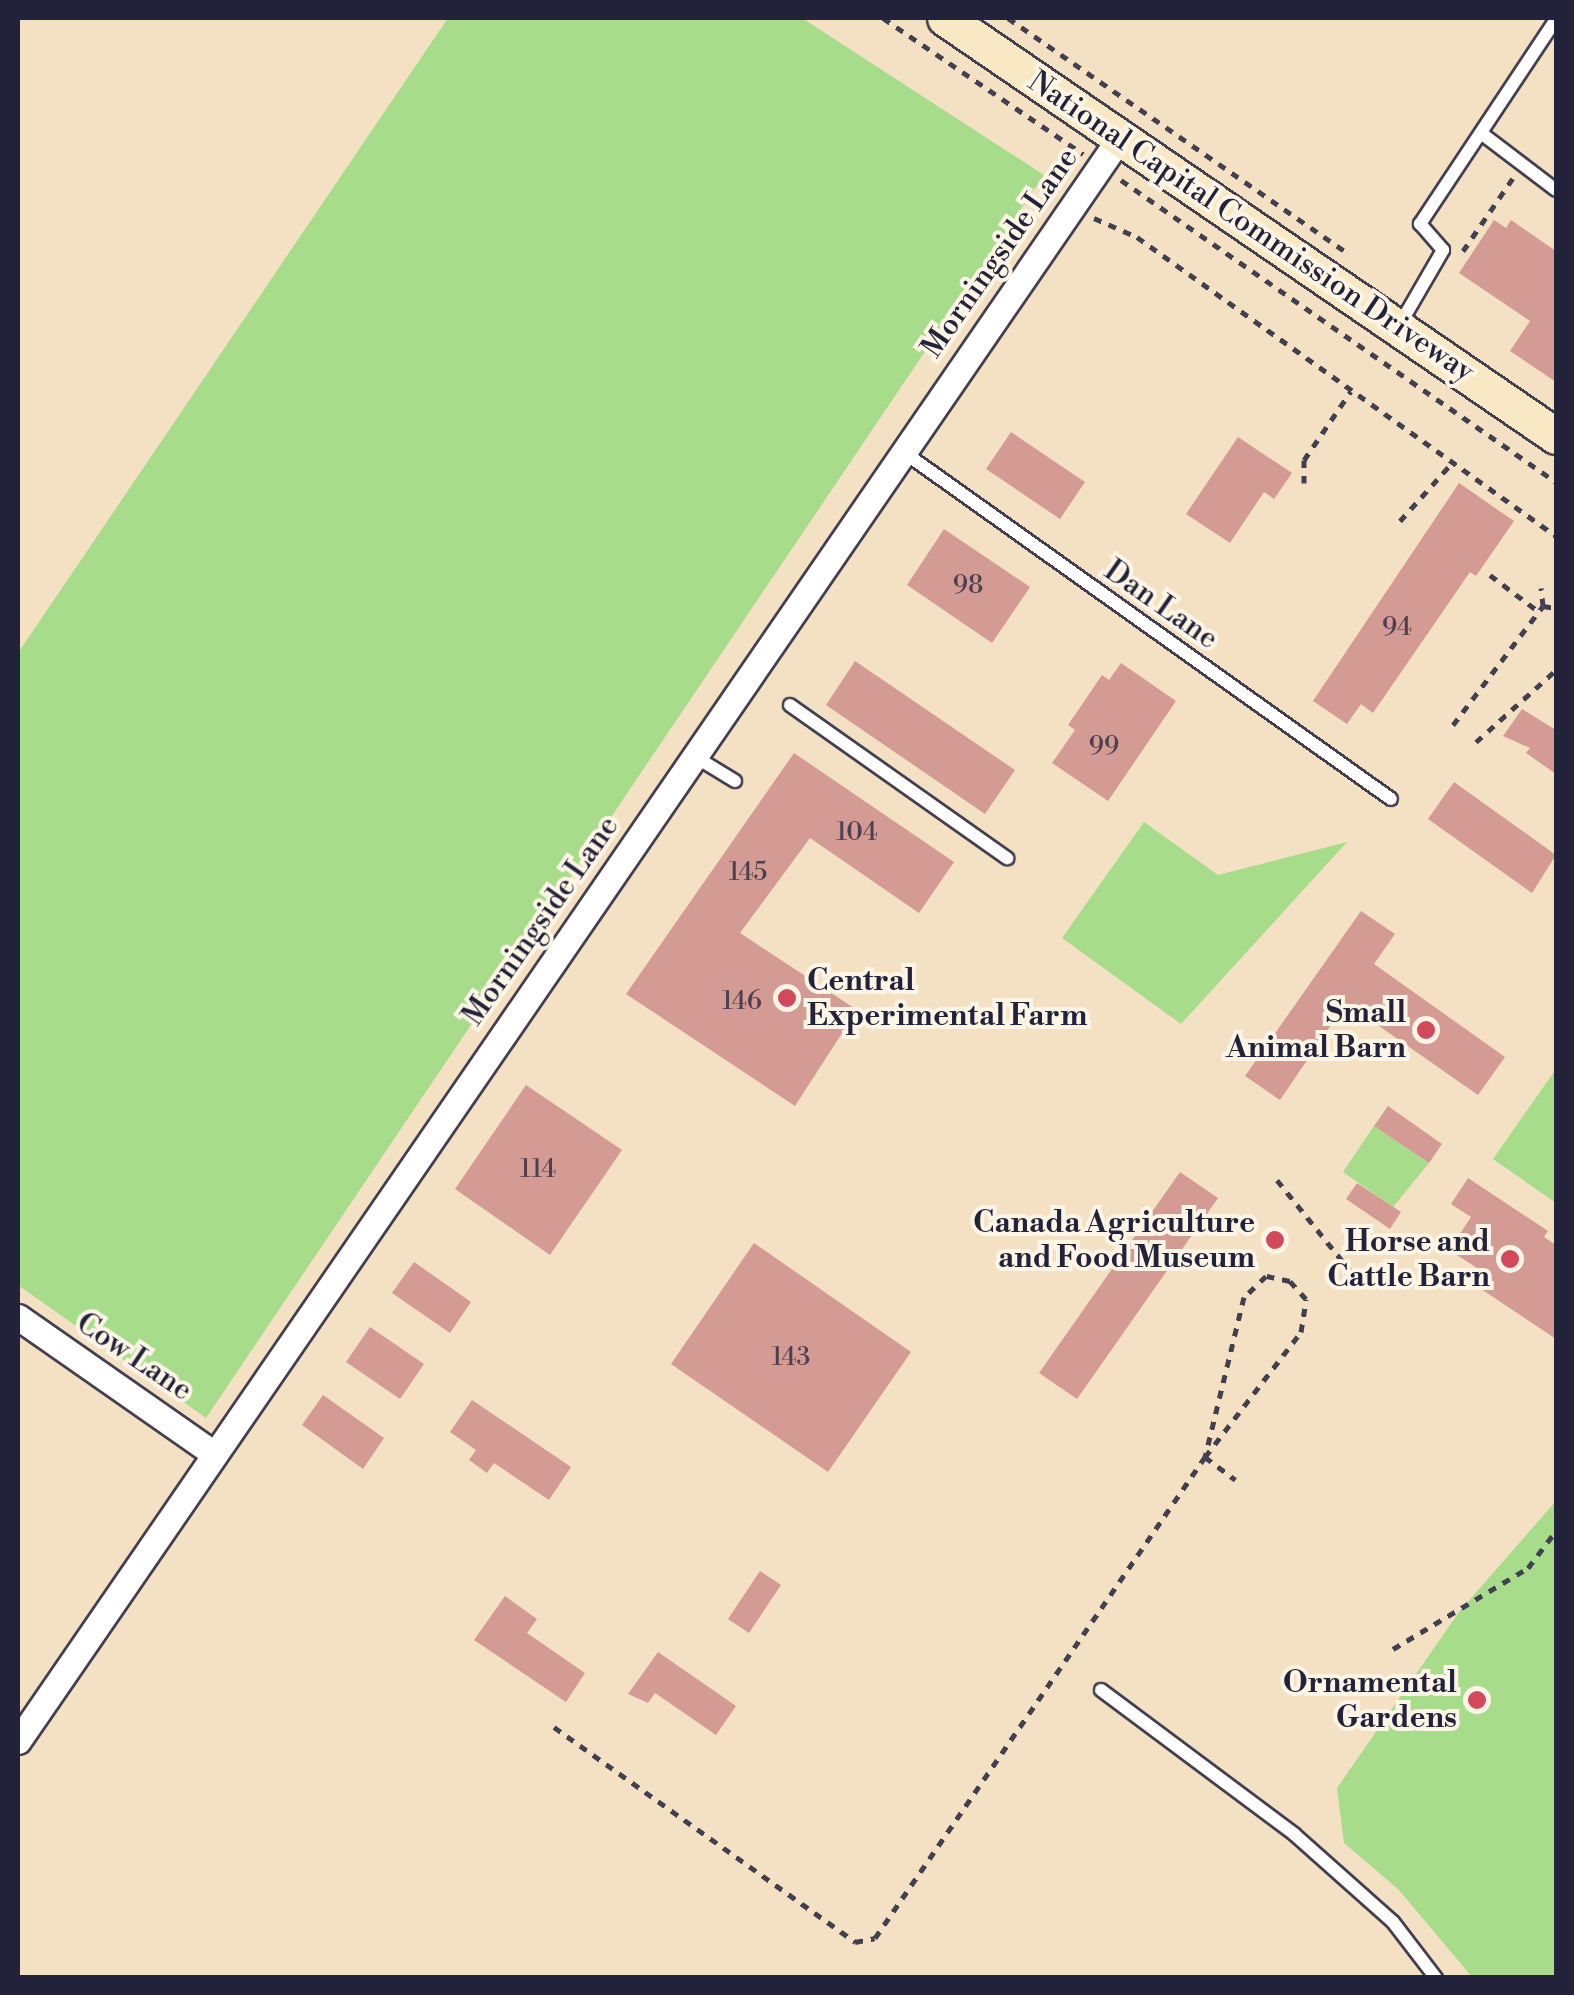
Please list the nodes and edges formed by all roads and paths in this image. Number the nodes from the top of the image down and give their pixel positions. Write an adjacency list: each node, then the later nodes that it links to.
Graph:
1 (883, 18): 6 (path)
2 (946, 18): 6 (street, National Capital Commission Driveway)
3 (1008, 18): 10 (path)
4 (1556, 19): 5 (lane)
5 (1481, 134): 7 (lane); 12 (lane)
6 (1110, 152): 9 (street, Morningside Lane); 12 (street, National Capital Commission Driveway); 17 (path)
7 (1522, 164): 8 (lane); 11 (path)
8 (1556, 190)
9 (1070, 210): 13 (path); 15 (street, Morningside Lane)
10 (1352, 256)
11 (1453, 266)
12 (1398, 326): 14 (street, National Capital Commission Driveway)
13 (1351, 392): 16 (path); 18 (path)
14 (1556, 436)
15 (902, 451): 29 (street, Morningside Lane); 31 (lane, Dan Lane)
16 (1452, 462): 19 (path); 20 (path)
17 (1556, 482)
18 (1304, 483)
19 (1400, 520)
20 (1556, 536)
21 (1490, 576): 24 (path)
22 (1541, 588): 24 (path)
23 (1556, 608): 24 (path)
24 (1540, 609): 27 (path)
25 (1556, 670): 28 (path)
26 (790, 704): 32 (lane)
27 (1453, 726)
28 (1476, 742)
29 (694, 756): 30 (lane); 36 (street, Morningside Lane)
30 (735, 782)
31 (1391, 799)
32 (1008, 858)
33 (1276, 1180): 34 (path)
34 (1361, 1284)
35 (18, 1317): 36 (street, Cow Lane)
36 (213, 1453): 43 (street, Morningside Lane)
37 (1205, 1457): 37 (path); 38 (path); 42 (path)
38 (1236, 1480)
39 (1556, 1532): 40 (path)
40 (1393, 1648)
41 (1102, 1690): 44 (lane)
42 (554, 1727)
43 (18, 1740)
44 (1436, 1978)

